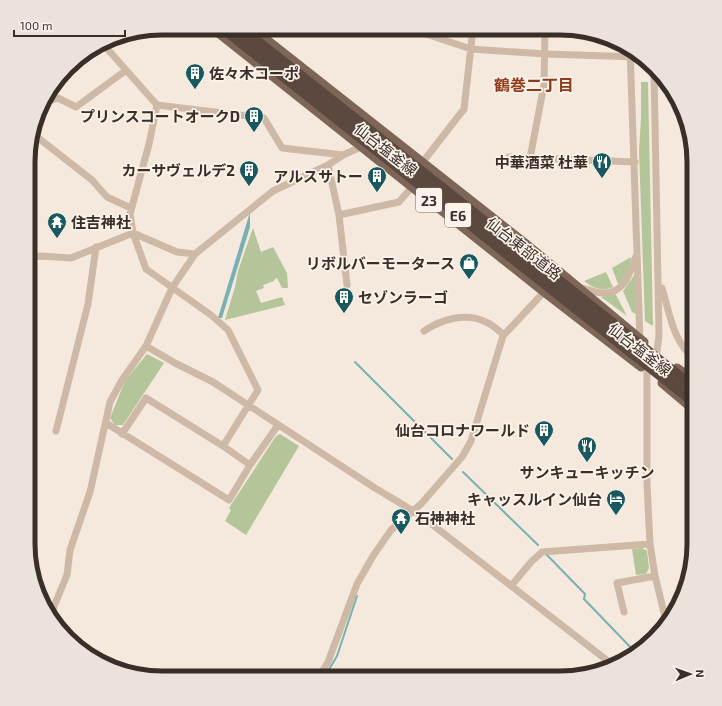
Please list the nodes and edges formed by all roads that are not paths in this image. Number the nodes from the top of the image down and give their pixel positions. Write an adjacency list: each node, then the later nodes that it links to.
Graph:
1 (221, 35): 18 (main road, 仙台塩釜線 / 23)
2 (232, 35): 47 (highway, 仙台東部道路 / E6)
3 (249, 35): 46 (highway, 仙台東部道路 / E6)
4 (261, 35): 23 (main road, 仙台塩釜線 / 23)
5 (429, 35): 9 (street)
6 (472, 35): 9 (street)
7 (545, 35): 11 (street)
8 (107, 48): 13 (street)
9 (471, 49): 11 (street); 23 (street)
10 (623, 52): 11 (street)
11 (545, 54): 21 (street)
12 (630, 57): 22 (street)
13 (125, 71): 15 (street); 16 (street)
14 (654, 77): 33 (street)
15 (51, 100)
16 (157, 105): 19 (street); 26 (street)
17 (37, 137): 26 (street)
18 (361, 147): 19 (street); 25 (main road, 仙台塩釜線 / 23)
19 (343, 155): 24 (street)
20 (509, 157): 21 (street)
21 (530, 158): 22 (street)
22 (635, 162): 30 (street)
23 (422, 163): 35 (main road, 仙台塩釜線 / 23)
24 (328, 165): 27 (street); 31 (street)
25 (412, 187): 27 (street); 37 (main road, 仙台塩釜線 / 23)
26 (131, 208): 28 (street)
27 (339, 215): 34 (street)
28 (133, 233): 29 (street); 31 (street); 36 (street)
29 (96, 247): 32 (street); 52 (street)
30 (637, 252): 35 (street); 40 (street)
31 (195, 254): 36 (street)
32 (35, 257)
33 (659, 280): 42 (street); 43 (street)
34 (347, 285)
35 (579, 287): 40 (main road, 仙台塩釜線 / 23)
36 (172, 288): 41 (street); 49 (street)
37 (544, 292): 39 (street); 44 (main road, 仙台塩釜線 / 23)
38 (424, 331): 39 (street)
39 (504, 335): 56 (street)
40 (640, 339): 42 (main road, 仙台塩釜線 / 23); 44 (street)
41 (146, 346): 49 (street); 50 (street)
42 (656, 352): 44 (street); 45 (main road, 仙台塩釜線 / 23)
43 (687, 352)
44 (647, 372): 48 (main road, 仙台塩釜線 / 23); 57 (street)
45 (687, 375)
46 (687, 382)
47 (687, 396)
48 (687, 404)
49 (248, 405): 51 (street); 54 (street)
50 (106, 423): 53 (street); 60 (street)
51 (278, 424): 55 (street); 56 (street)
52 (56, 431)
53 (122, 434): 54 (street); 55 (street)
54 (223, 446): 55 (street)
55 (250, 465)
56 (413, 511): 59 (street); 64 (street)
57 (650, 544): 58 (street); 59 (street)
58 (655, 576): 61 (street); 62 (street)
59 (511, 586): 63 (street)
60 (53, 609)
61 (624, 612)
62 (665, 615)
63 (608, 661)
64 (322, 671)

